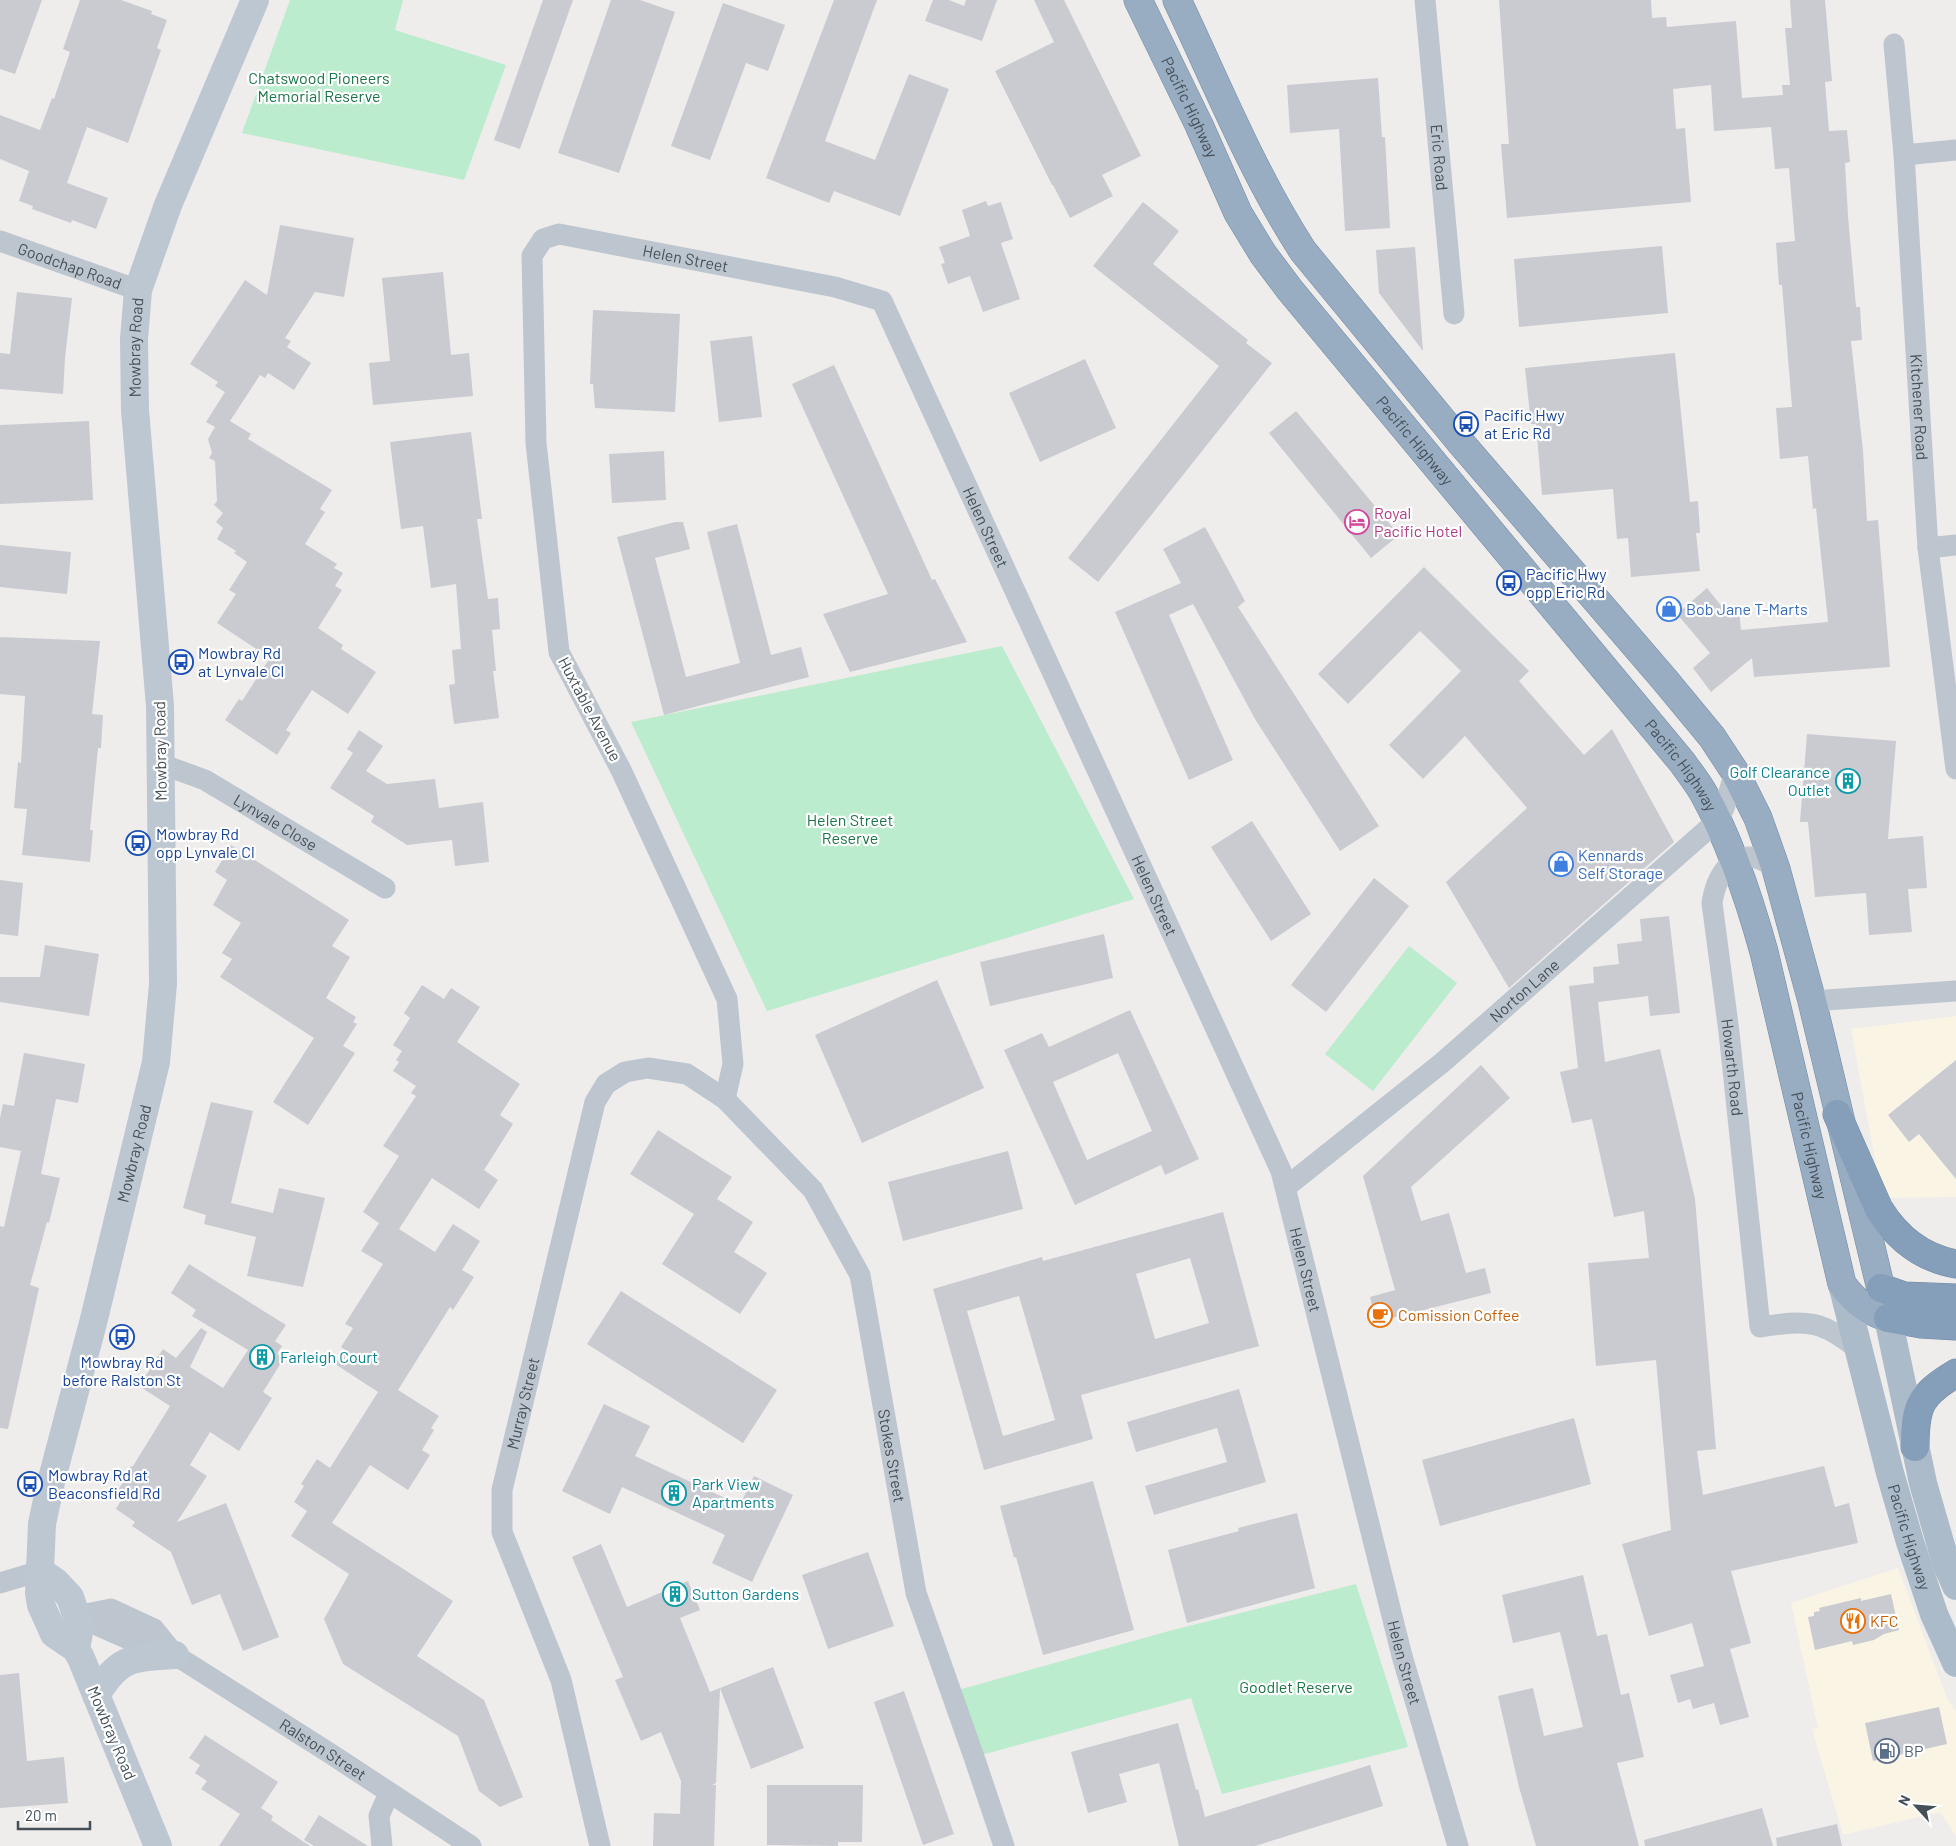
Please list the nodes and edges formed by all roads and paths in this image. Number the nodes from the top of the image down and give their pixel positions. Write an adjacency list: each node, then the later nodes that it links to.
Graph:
1 (255, 0): 10 (main road, Mowbray Road)
2 (1138, 0): 17 (highway, Pacific Highway)
3 (1177, 0): 16 (highway, Pacific Highway)
4 (1425, 0): 11 (street, Eric Road)
5 (1894, 44): 7 (street, Kitchener Road)
6 (1956, 150): 7 (street)
7 (1904, 155): 13 (street, Kitchener Road)
8 (542, 239): 23 (street, Huxtable Avenue); 25 (street, Helen Street)
9 (0, 241): 10 (street, Goodchap Road)
10 (138, 290): 14 (main road, Mowbray Road)
11 (1454, 314)
12 (1956, 545): 13 (street)
13 (1928, 548): 15 (street, Kitchener Road)
14 (161, 764): 20 (street, Lynvale Close); 36 (main road, Mowbray Road)
15 (1956, 769)
16 (1735, 772): 17 (street, Norton Lane); 19 (highway, Pacific Highway)
17 (1717, 821): 18 (highway, Pacific Highway); 25 (street, Norton Lane)
18 (1734, 861): 19 (street); 26 (highway, Pacific Highway); 33 (street, Howarth Road)
19 (1776, 869): 22 (highway, Pacific Highway)
20 (385, 888)
21 (1956, 991): 22 (street)
22 (1812, 1001): 24 (highway, Pacific Highway)
23 (725, 1098): 48 (street, Murray Street); 49 (street, Stokes Street)
24 (1838, 1114): 27 (highway); 29 (highway, Pacific Highway)
25 (1286, 1187): 50 (street, Helen Street)
26 (1830, 1231): 28 (highway, Pacific Highway); 29 (highway)
27 (1956, 1264)
28 (1842, 1284): 31 (highway); 33 (main road, Pacific Highway)
29 (1881, 1288): 30 (highway); 31 (highway, Pacific Highway)
30 (1956, 1298)
31 (1888, 1318): 32 (highway); 35 (main road, Pacific Highway)
32 (1956, 1326)
33 (1858, 1349): 42 (main road, Pacific Highway)
34 (1956, 1374): 35 (highway)
35 (1915, 1447): 38 (main road, Pacific Highway)
36 (40, 1571): 37 (street); 39 (main road, Mowbray Road); 40 (main road, Mowbray Road)
37 (0, 1583)
38 (1956, 1586)
39 (76, 1616): 40 (main road, Mowbray Road); 41 (street, Ralston Street)
40 (76, 1648): 43 (main road, Mowbray Road)
41 (175, 1655): 43 (main road); 44 (street, Ralston Street)
42 (1956, 1663)
43 (96, 1695): 45 (main road, Mowbray Road)
44 (389, 1794): 46 (street); 47 (street, Ralston Street)
45 (158, 1846)
46 (382, 1846)
47 (471, 1846)
48 (600, 1846)
49 (1004, 1846)
50 (1458, 1846)

